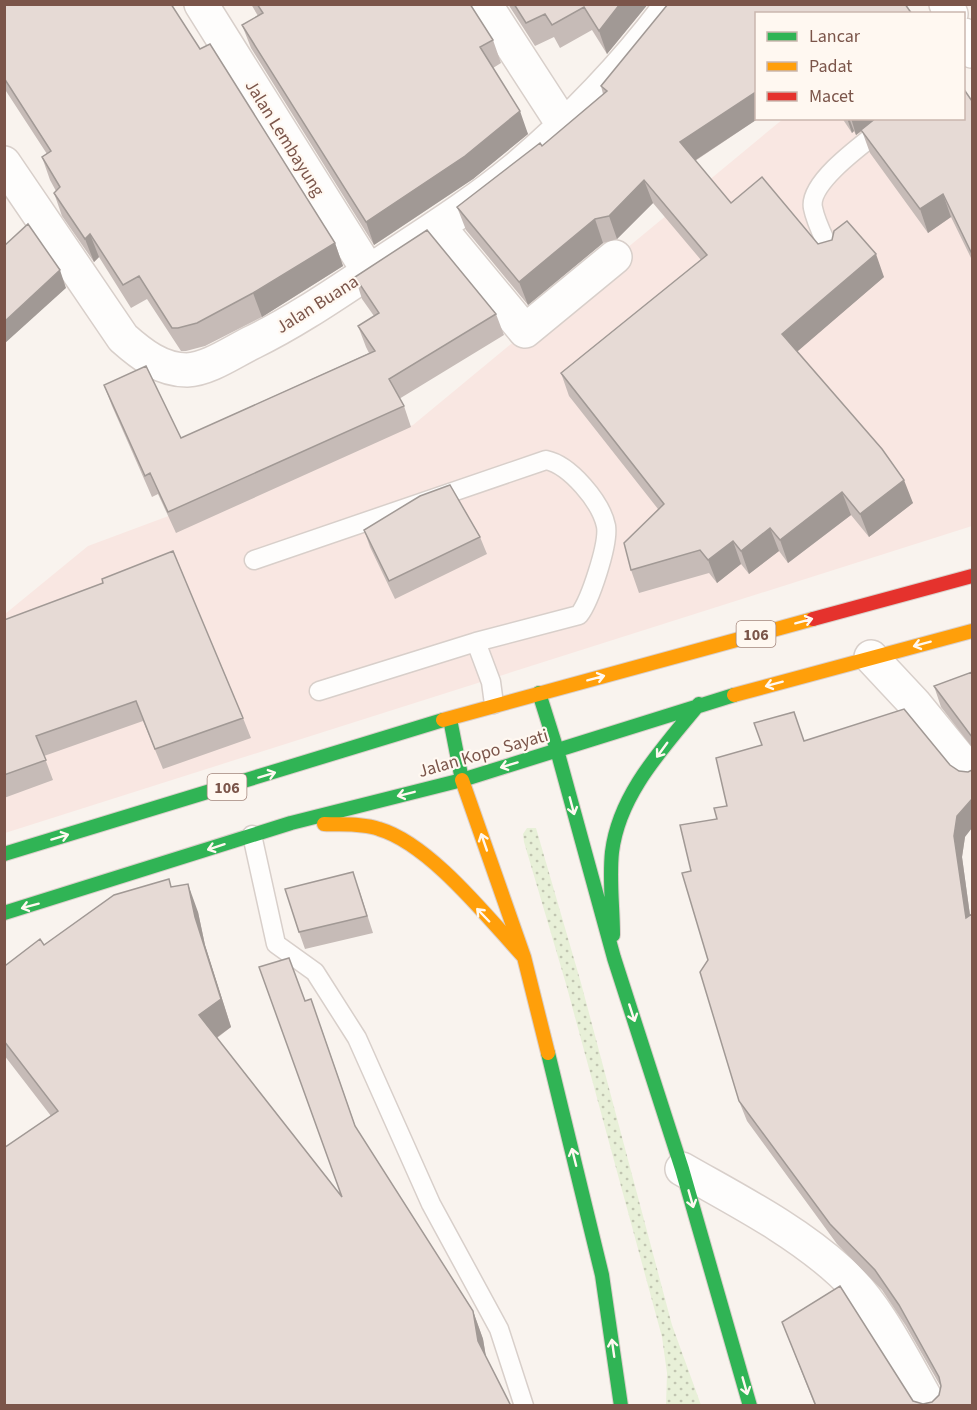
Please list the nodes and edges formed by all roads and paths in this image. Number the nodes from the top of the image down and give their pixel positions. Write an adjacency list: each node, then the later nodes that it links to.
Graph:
1 (201, 4): 12 (street, Jalan Lembayung)
2 (485, 4): 7 (street)
3 (672, 4): 7 (street, Jalan Buana)
4 (965, 39): 5 (street)
5 (972, 53)
6 (894, 120): 10 (lane)
7 (564, 126): 9 (street, Jalan Buana)
8 (5, 167): 12 (street, Jalan Buana)
9 (438, 226): 11 (street); 12 (street, Jalan Buana)
10 (832, 256)
11 (615, 257)
12 (369, 272)
13 (254, 560): 16 (lane)
14 (972, 576): 19 (main road, 106, one-way to 14)
15 (972, 631): 17 (main road, Jalan Kopo Sayati, one-way to 17)
16 (476, 642): 18 (lane); 20 (lane)
17 (871, 657): 21 (main road, Jalan Kopo Sayati, one-way to 21); 24 (street)
18 (320, 691)
19 (540, 693): 20 (main road, 106); 23 (main road)
20 (494, 704): 22 (main road, 106)
21 (699, 704): 23 (main road, Jalan Kopo Sayati); 31 (main road, one-way to 31)
22 (450, 719): 25 (main road); 28 (main road, 106, one-way to 22)
23 (557, 750): 25 (main road, Jalan Kopo Sayati, one-way to 25); 31 (main road, one-way to 31)
24 (972, 774)
25 (462, 780): 26 (main road, Jalan Kopo Sayati, one-way to 26); 30 (main road, one-way to 25)
26 (291, 823): 27 (main road, Jalan Kopo Sayati); 30 (main road, one-way to 26)
27 (252, 835): 29 (main road, Jalan Kopo Sayati, one-way to 29); 33 (lane)
28 (4, 855)
29 (4, 913)
30 (524, 957): 34 (main road, one-way to 30)
31 (614, 958): 32 (main road, one-way to 32)
32 (682, 1169): 35 (main road, one-way to 35); 36 (street)
33 (524, 1406)
34 (621, 1406)
35 (750, 1406)
36 (930, 1406)

